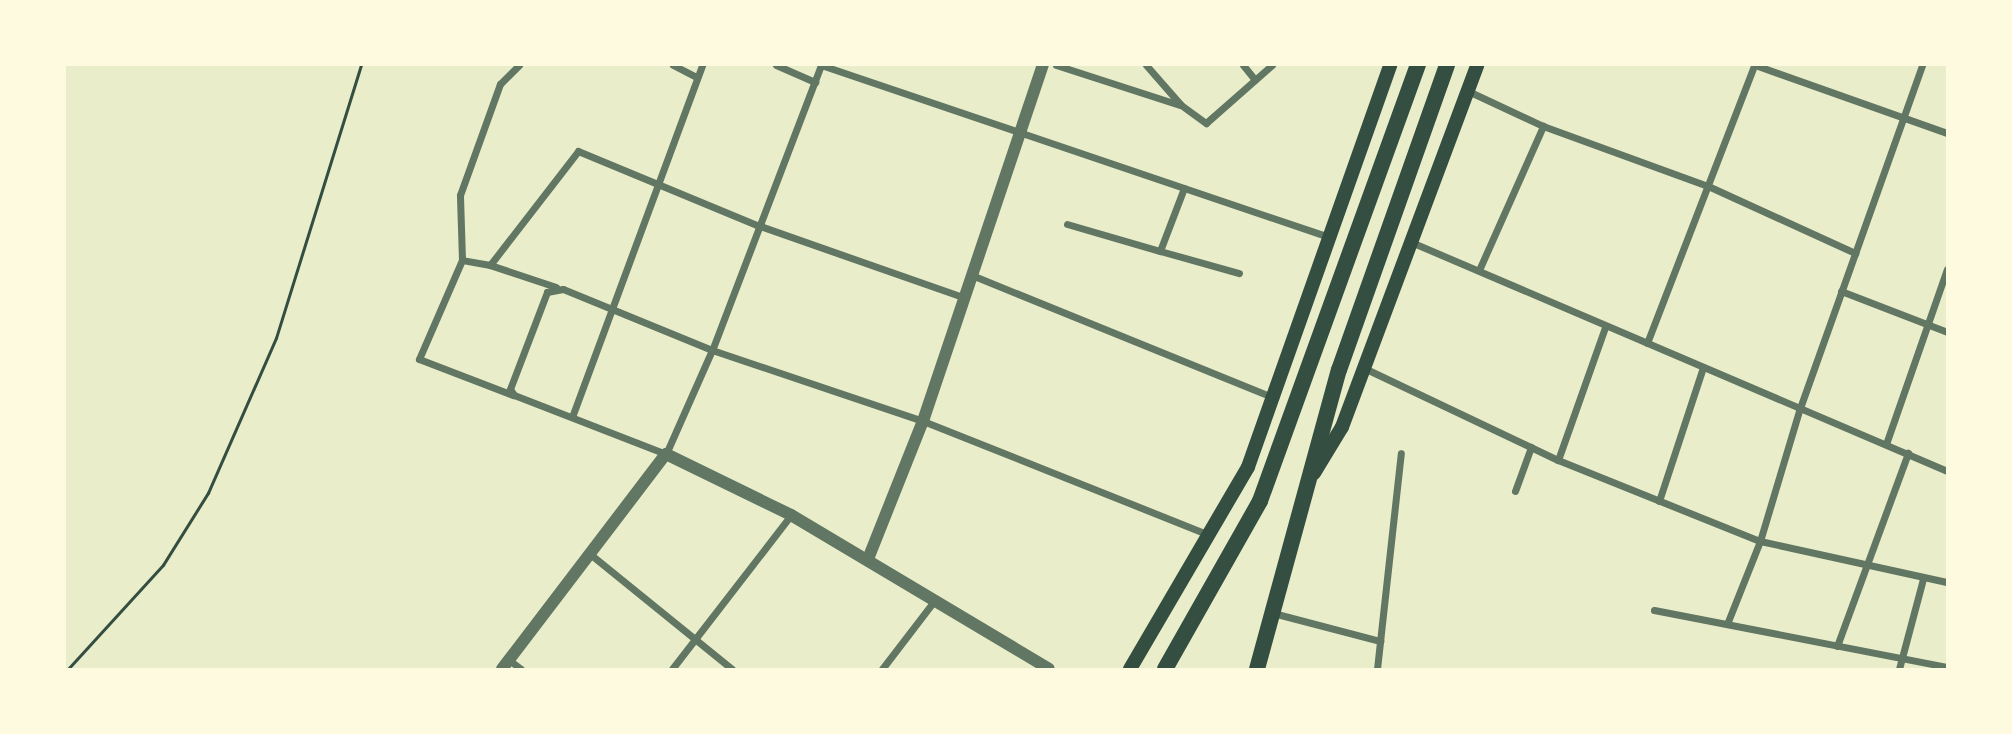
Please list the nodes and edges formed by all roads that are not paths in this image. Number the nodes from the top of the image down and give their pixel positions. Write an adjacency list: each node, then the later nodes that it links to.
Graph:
1 (519, 65): 35 (street)
2 (673, 65): 17 (street)
3 (702, 65): 17 (street)
4 (776, 65): 19 (street)
5 (821, 65): 19 (street); 24 (street)
6 (1043, 65): 24 (street)
7 (1056, 65): 21 (street)
8 (1146, 65): 21 (street)
9 (1243, 65): 18 (street)
10 (1272, 65): 18 (street)
11 (1390, 65): 31 (main road)
12 (1419, 65): 91 (main road)
13 (1447, 65): 64 (main road)
14 (1477, 65): 20 (main road)
15 (1755, 65): 22 (street); 26 (street)
16 (1922, 65): 22 (street)
17 (697, 77): 27 (street)
18 (1255, 80): 21 (street)
19 (815, 82): 30 (street)
20 (1468, 91): 23 (street); 32 (main road)
21 (1181, 105)
22 (1905, 114): 25 (street); 34 (street)
23 (1543, 126): 26 (street); 38 (street)
24 (1020, 133): 28 (street); 40 (street)
25 (1947, 133)
26 (1707, 186): 34 (street); 48 (street)
27 (659, 187): 30 (street); 36 (street); 44 (street)
28 (1184, 188): 31 (street); 33 (street)
29 (1067, 224): 33 (street)
30 (757, 225): 43 (street); 49 (street)
31 (1329, 237): 53 (main road)
32 (1411, 242): 38 (street); 51 (main road)
33 (1160, 251): 39 (street)
34 (1855, 253): 42 (street)
35 (461, 260): 36 (street); 52 (street)
36 (490, 265): 41 (street)
37 (1947, 269): 45 (street)
38 (1479, 270): 46 (street)
39 (1239, 273)
40 (974, 276): 43 (street); 53 (street)
41 (557, 288): 44 (street); 52 (street)
42 (1842, 291): 45 (street); 54 (street)
43 (966, 298): 56 (street)
44 (612, 310): 49 (street); 55 (street)
45 (1928, 324): 47 (street); 57 (street)
46 (1605, 327): 48 (street); 62 (street)
47 (1947, 332)
48 (1647, 343): 50 (street)
49 (712, 350): 56 (street); 61 (street)
50 (1703, 367): 54 (street); 66 (street)
51 (1364, 368): 58 (street); 64 (main road)
52 (514, 395): 55 (street)
53 (1276, 398): 68 (main road)
54 (1800, 408): 57 (street); 69 (street)
55 (572, 417): 61 (street)
56 (923, 421): 68 (street); 71 (street)
57 (1886, 444): 60 (street)
58 (1531, 447): 62 (street); 65 (street)
59 (1401, 453): 80 (street)
60 (1908, 453): 63 (street); 72 (street)
61 (666, 454): 67 (street); 70 (street)
62 (1558, 460): 66 (street)
63 (1947, 471)
64 (1310, 481): 77 (main road)
65 (1515, 491)
66 (1659, 501): 69 (street)
67 (791, 515): 71 (street); 79 (street)
68 (1210, 535): 90 (main road)
69 (1760, 541): 72 (street); 78 (street)
70 (590, 554): 79 (street); 83 (street)
71 (869, 559): 75 (street)
72 (1866, 565): 73 (street); 81 (street)
73 (1923, 579): 74 (street); 82 (street)
74 (1947, 582)
75 (935, 600): 88 (street); 89 (street)
76 (1654, 610): 78 (street)
77 (1273, 613): 80 (street); 92 (main road)
78 (1727, 624): 81 (street)
79 (697, 640): 86 (street); 87 (street)
80 (1380, 641): 93 (street)
81 (1837, 646): 82 (street)
82 (1903, 659): 84 (street); 94 (street)
83 (505, 665): 85 (street)
84 (1947, 667)
85 (521, 669)
86 (672, 669)
87 (732, 669)
88 (882, 669)
89 (1049, 669)
90 (1130, 669)
91 (1165, 669)
92 (1256, 669)
93 (1377, 669)
94 (1899, 669)

